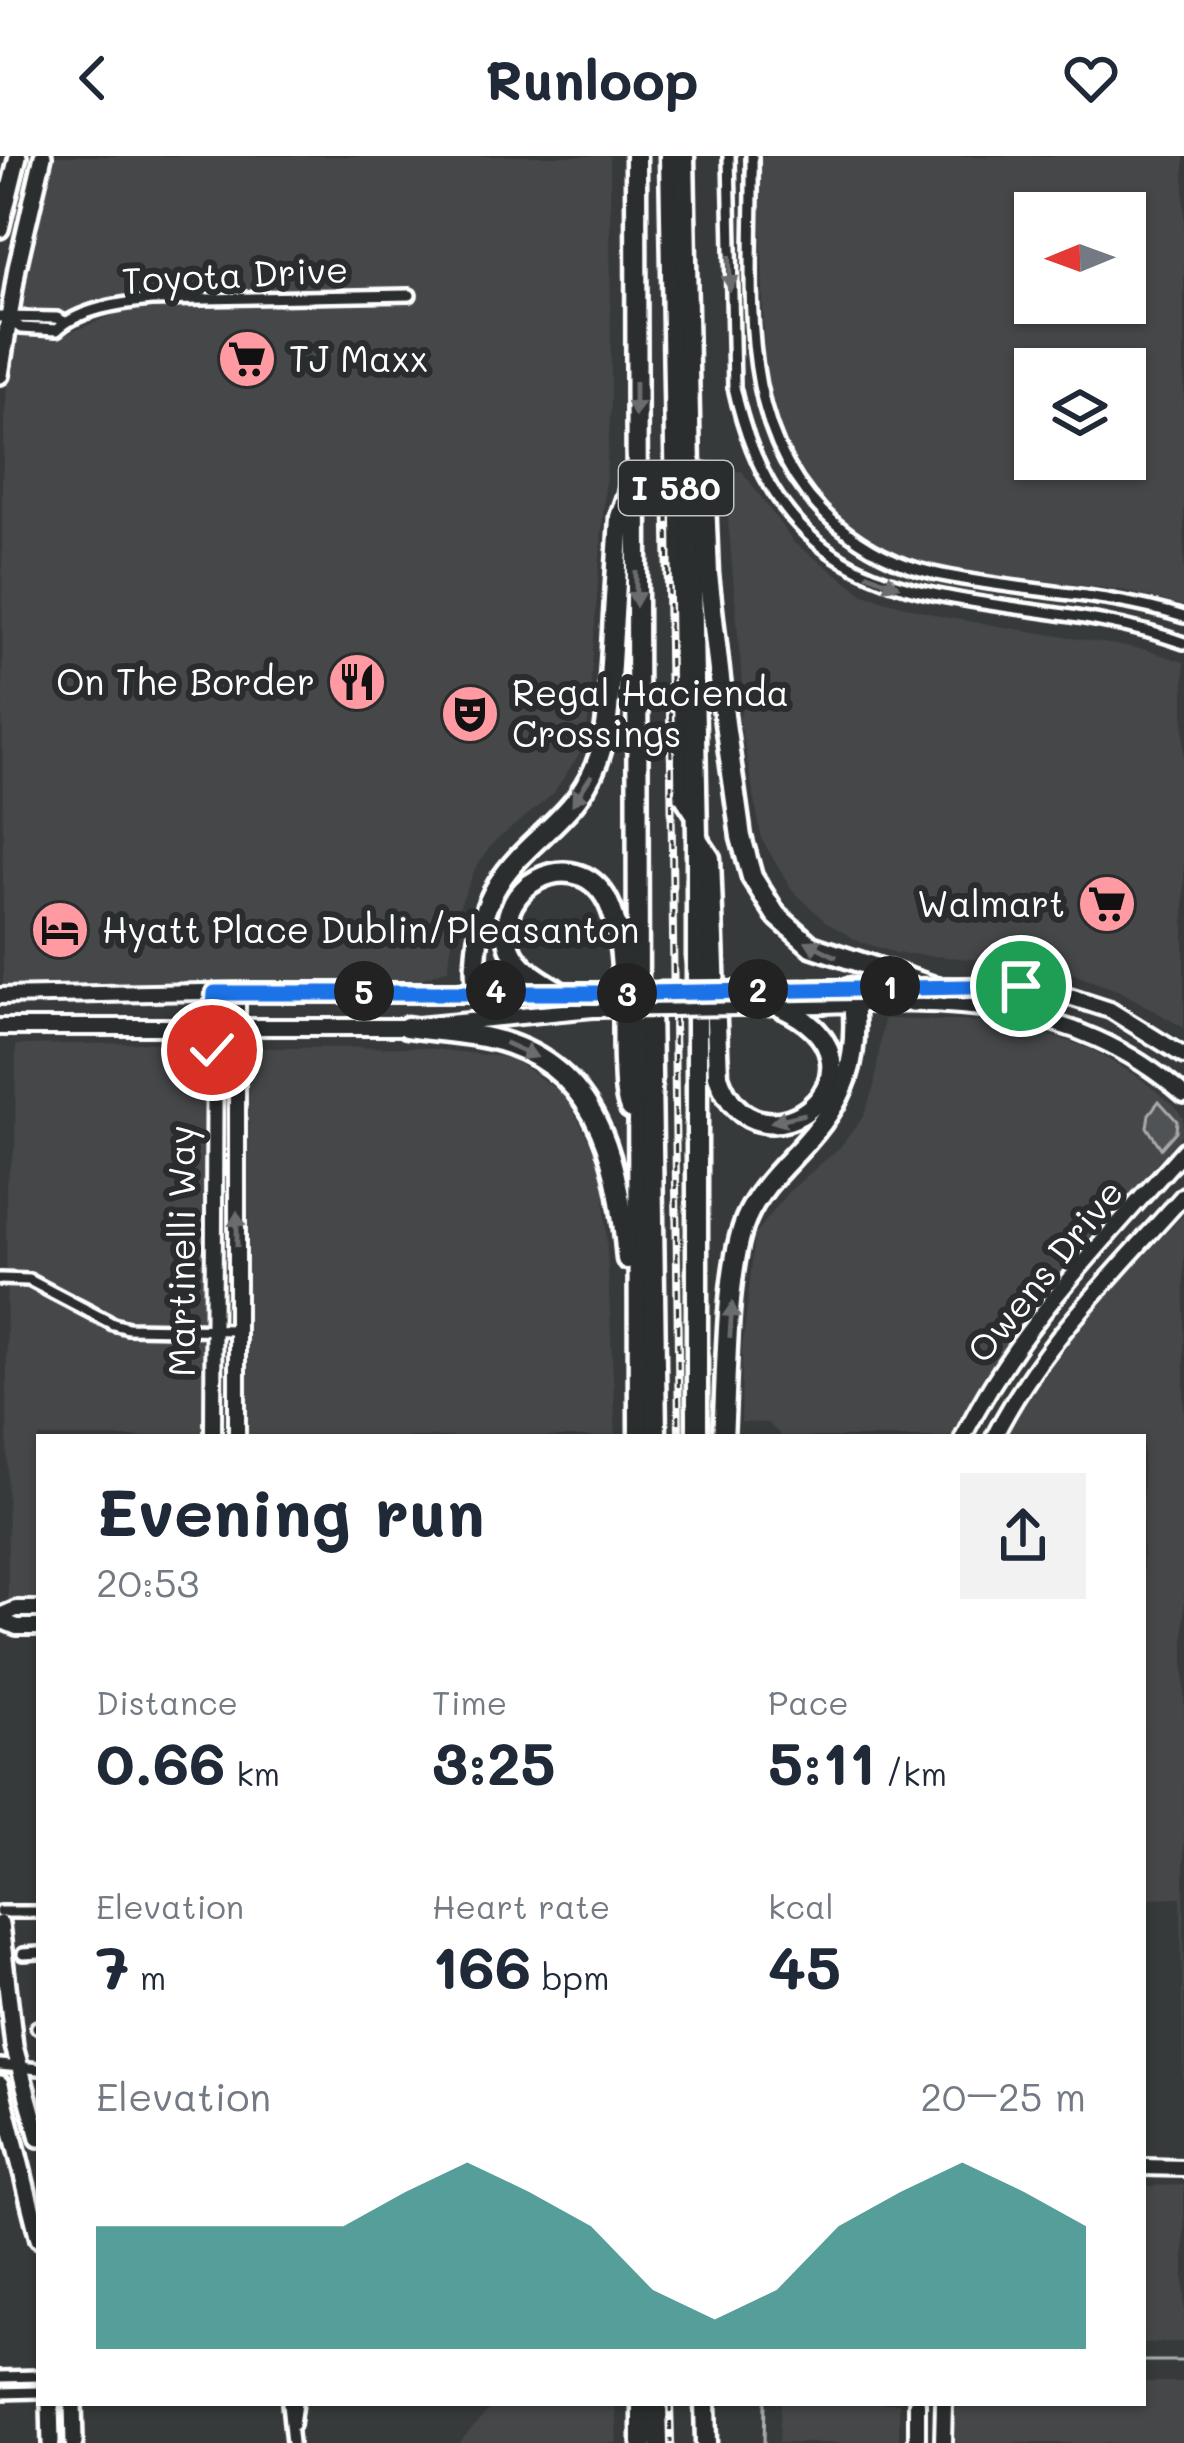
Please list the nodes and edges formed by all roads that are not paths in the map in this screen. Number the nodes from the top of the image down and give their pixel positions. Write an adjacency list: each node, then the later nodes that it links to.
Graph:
1 (18, 156): 8 (main road)
2 (44, 156): 10 (main road)
3 (636, 156): 13 (highway, I 580, one-way to 13)
4 (670, 156): 16 (highway, I 580)
5 (684, 156): 12 (highway, I 580)
6 (729, 156): 15 (street, one-way to 15)
7 (752, 156): 14 (street)
8 (0, 229)
9 (410, 295): 10 (street, Toyota Drive)
10 (3, 318): 11 (main road)
11 (0, 375)
12 (691, 425): 16 (highway, I 580); 19 (highway, one-way to 12)
13 (635, 472): 18 (highway, I 580, one-way to 18); 20 (highway, one-way to 20)
14 (1184, 617)
15 (1184, 643)
16 (696, 815): 17 (highway, I 580)
17 (697, 838): 26 (highway, one-way to 17); 46 (highway, I 580)
18 (637, 973): 35 (highway, I 580); 45 (highway, I 580)
19 (931, 986): 25 (main road); 32 (main road)
20 (478, 990): 21 (main road); 22 (main road); 27 (highway)
21 (558, 991): 25 (main road, bridge); 35 (highway)
22 (237, 992): 23 (main road); 31 (main road, Martinelli Way)
23 (215, 993): 24 (main road); 30 (main road, Martinelli Way)
24 (0, 996)
25 (853, 996): 26 (main road); 33 (main road); 47 (highway, one-way to 25)
26 (781, 1007): 27 (main road, bridge)
27 (501, 1015): 29 (main road)
28 (0, 1027): 30 (main road)
29 (407, 1027): 31 (main road); 39 (highway, one-way to 39)
30 (212, 1029): 31 (main road); 40 (main road, Martinelli Way)
31 (238, 1029): 41 (main road, Martinelli Way, one-way to 31)
32 (1184, 1056)
33 (1181, 1092): 34 (main road)
34 (1184, 1109)
35 (638, 1123): 39 (highway, I 580)
36 (1183, 1148): 48 (main road, Owens Drive)
37 (1184, 1195): 49 (main road, Owens Drive)
38 (0, 1279): 40 (street)
39 (638, 1304): 44 (highway, I 580)
40 (211, 1330): 41 (street); 42 (main road, Martinelli Way)
41 (236, 1330): 43 (main road, Martinelli Way)
42 (213, 1434)
43 (237, 1434)
44 (639, 1434)
45 (656, 1434)
46 (697, 1434)
47 (722, 1434)
48 (965, 1434)
49 (996, 1434)
50 (36, 1609): 51 (main road)
51 (0, 1618): 52 (main road)
52 (36, 1627)
53 (0, 1912): 54 (street)
54 (36, 1912)
55 (0, 1924): 60 (main road)
56 (36, 1953): 57 (street)
57 (23, 1954)
58 (0, 2065): 60 (street)
59 (36, 2069): 60 (street)
60 (21, 2070): 62 (main road)
61 (0, 2084): 65 (main road)
62 (36, 2127)
63 (1146, 2168): 64 (main road)
64 (1184, 2168)
65 (36, 2227)
66 (36, 2376): 67 (street)
67 (0, 2377)
68 (0, 2392): 69 (street)
69 (36, 2392)
70 (50, 2406): 78 (main road)
71 (74, 2406): 79 (main road)
72 (292, 2406): 80 (street)
73 (642, 2406): 81 (highway)
74 (658, 2406): 82 (highway)
75 (705, 2406): 83 (highway)
76 (916, 2406): 84 (main road)
77 (944, 2406): 85 (main road)
78 (51, 2443)
79 (74, 2443)
80 (292, 2443)
81 (642, 2443)
82 (659, 2443)
83 (706, 2443)
84 (917, 2443)
85 (943, 2443)

